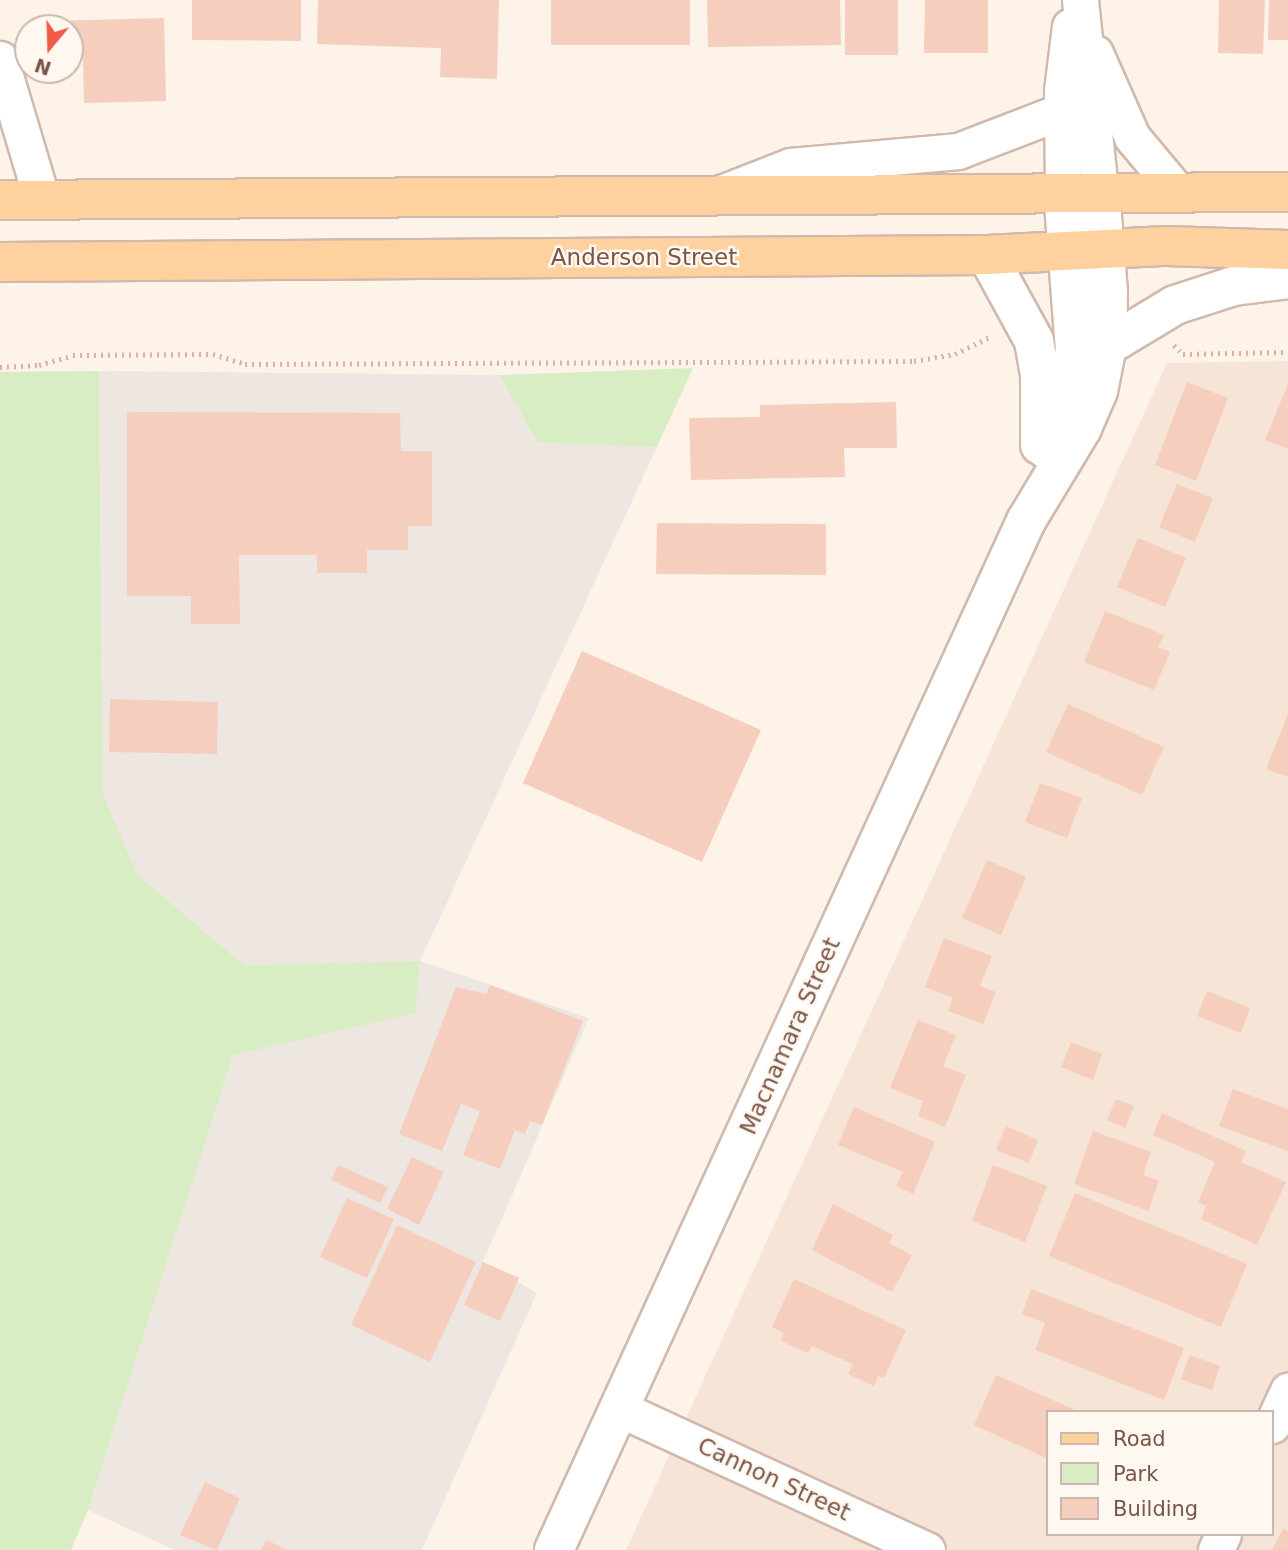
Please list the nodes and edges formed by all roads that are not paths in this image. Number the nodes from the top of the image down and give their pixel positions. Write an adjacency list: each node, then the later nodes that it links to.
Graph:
1 (1073, 0): 5 (street)
2 (1080, 0): 3 (street)
3 (1085, 35): 6 (street); 7 (street)
4 (0, 58): 10 (street)
5 (1062, 111): 6 (street); 9 (street)
6 (1082, 190): 7 (main road); 9 (main road); 12 (street, Macnamara Street); 14 (street, Macnamara Street)
7 (1178, 192): 8 (main road)
8 (1288, 192)
9 (715, 196): 10 (main road)
10 (42, 200): 11 (main road)
11 (0, 201)
12 (1106, 248): 13 (main road, Anderson Street); 14 (main road, Anderson Street); 18 (street, Macnamara Street)
13 (1288, 250)
14 (1068, 251): 15 (main road, Anderson Street); 19 (street, Macnamara Street)
15 (987, 255): 16 (main road, Anderson Street); 19 (street)
16 (0, 262)
17 (1288, 279): 18 (street)
18 (1107, 346): 20 (street, Macnamara Street)
19 (1040, 464): 20 (street, Macnamara Street)
20 (1026, 521): 22 (street, Macnamara Street)
21 (1288, 1390): 23 (street)
22 (620, 1409): 24 (street, Macnamara Street); 25 (street, Cannon Street)
23 (1274, 1421)
24 (554, 1550)
25 (927, 1550)

